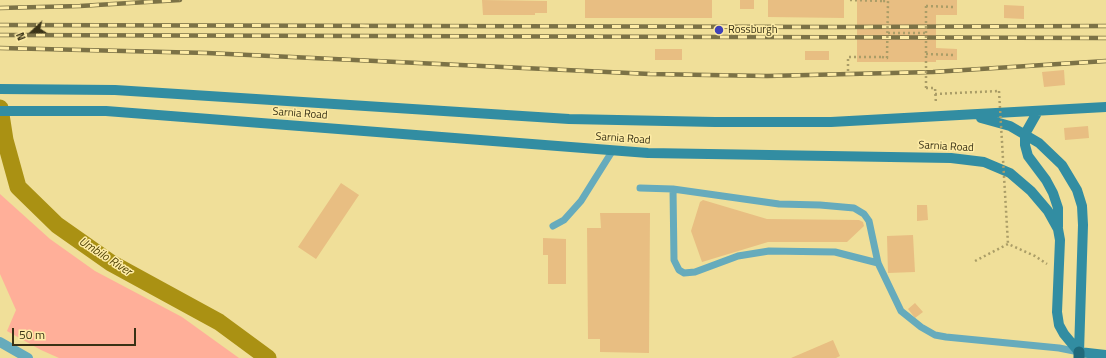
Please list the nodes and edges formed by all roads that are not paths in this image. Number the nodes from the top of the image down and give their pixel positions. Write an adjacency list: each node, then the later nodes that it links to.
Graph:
1 (0, 90): 5 (main road, Sarnia Road)
2 (1106, 107): 4 (main road, Sarnia Road)
3 (0, 111): 7 (main road, Sarnia Road)
4 (1038, 112): 5 (main road, Sarnia Road); 6 (main road)
5 (970, 115): 6 (main road)
6 (1024, 134): 11 (main road); 15 (main road)
7 (613, 150): 10 (lane); 11 (main road, Sarnia Road)
8 (640, 188): 9 (lane)
9 (672, 189): 12 (lane); 12 (lane)
10 (553, 226)
11 (1058, 229): 15 (main road, Sarnia Road)
12 (878, 264): 15 (lane)
13 (0, 342): 16 (street)
14 (1106, 354): 15 (main road)
15 (1079, 355)
16 (28, 358)

